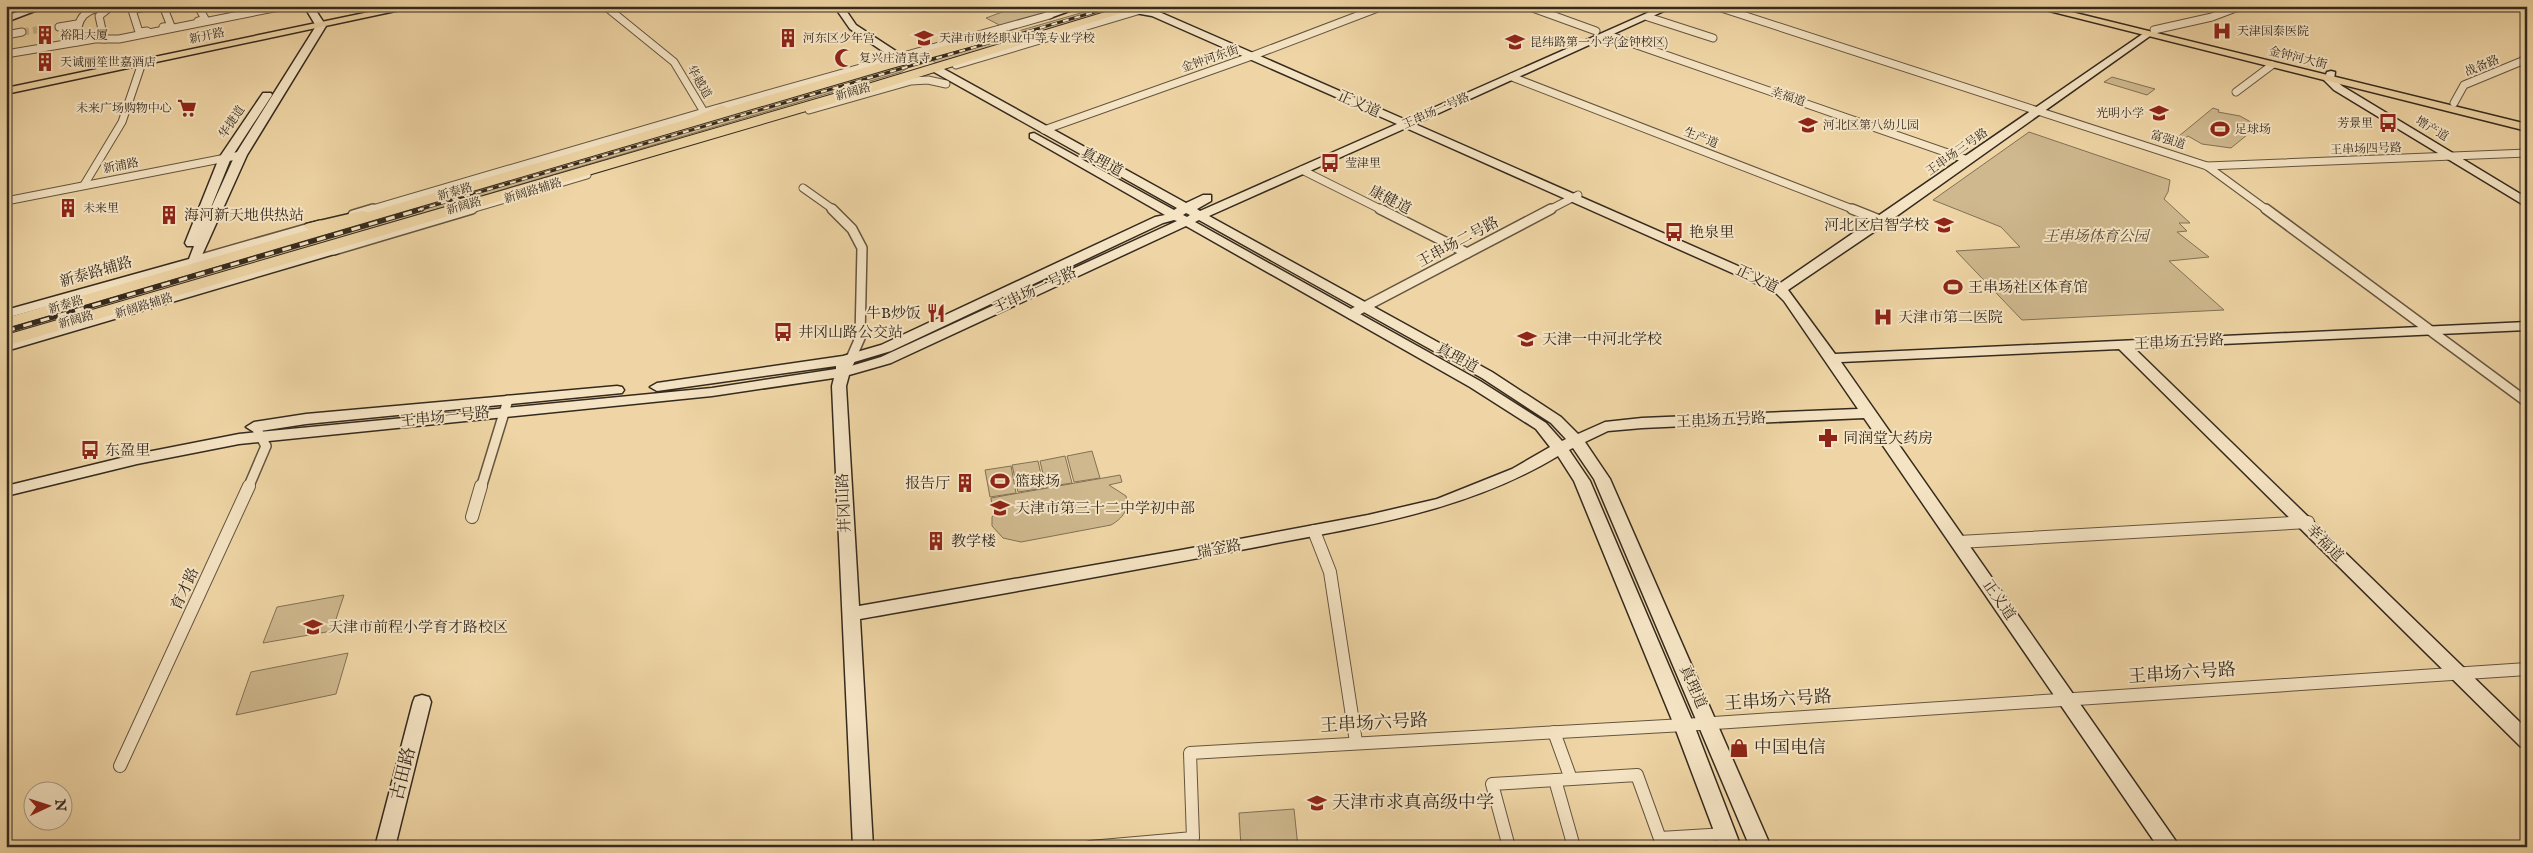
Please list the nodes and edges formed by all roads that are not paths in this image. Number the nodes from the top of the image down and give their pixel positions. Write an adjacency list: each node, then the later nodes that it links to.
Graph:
1 (8, 6): 35 (main road)
2 (17, 6): 35 (street)
3 (44, 6): 35 (street)
4 (112, 6): 38 (street); 48 (street)
5 (141, 6): 32 (street)
6 (148, 6): 32 (street)
7 (163, 6): 41 (street)
8 (198, 6): 37 (street)
9 (230, 6): 34 (street)
10 (262, 6): 34 (street)
11 (284, 6): 48 (street)
12 (297, 6): 39 (street)
13 (308, 6): 39 (street)
14 (395, 6): 30 (main road, 新开路)
15 (414, 6): 39 (main road, 新开路)
16 (605, 6): 70 (street, 华越道)
17 (838, 6): 52 (street)
18 (850, 6): 52 (street)
19 (1097, 6): 52 (highway, 新泰路)
20 (1155, 6): 31 (street); 51 (street, 正义道)
21 (1383, 6): 51 (street, 金钟河东街)
22 (1527, 6): 42 (street)
23 (1651, 6): 42 (street, 王串场一号路)
24 (1671, 6): 36 (street, 王串场一号路)
25 (1715, 6): 69 (street, 富强道)
26 (2034, 6): 44 (main road, 金钟河大街)
27 (2058, 6): 44 (main road, 金钟河大街)
28 (2241, 6): 44 (street)
29 (1078, 7): 33 (street)
30 (380, 8): 39 (main road, 新开路)
31 (1138, 9): 51 (street, 正义道); 56 (street); 57 (highway, 新阔路)
32 (132, 10): 41 (street)
33 (1049, 11): 52 (street)
34 (234, 13): 37 (street)
35 (8, 16): 45 (street)
36 (1648, 17): 46 (street, 王串场一号路); 47 (street)
37 (205, 19): 41 (street)
38 (77, 24): 40 (street); 49 (street)
39 (315, 25): 54 (main road, 新开路); 62 (main road, 新开路); 77 (street, 华捷道); 79 (street, 华捷道)
40 (59, 26)
41 (171, 26)
42 (1596, 31): 71 (street, 王串场一号路)
43 (22, 32): 45 (street)
44 (2150, 32): 55 (main road, 金钟河大街); 59 (main road, 金钟河大街); 69 (street, 王串场三号路)
45 (6, 34)
46 (1608, 34): 58 (street, 王串场一号路); 80 (street, 幸福道)
47 (1713, 38)
48 (104, 39): 49 (street)
49 (77, 42): 50 (street)
50 (6, 54)
51 (1254, 55): 71 (street, 正义道); 75 (street, 金钟河东街)
52 (903, 59): 67 (highway); 68 (street); 73 (highway, 新泰路)
53 (2527, 59): 66 (street, 战备路)
54 (142, 63): 62 (main road, 新开路); 83 (street)
55 (2272, 65): 59 (main road, 金钟河大街); 65 (street)
56 (938, 70): 75 (street, 真理道)
57 (923, 71): 61 (street, 真理道); 67 (highway, 新阔路)
58 (1512, 77): 71 (street, 王串场一号路); 92 (street, 生产道)
59 (2330, 77): 60 (main road, 金钟河大街); 78 (street, 增产道)
60 (2343, 80): 66 (main road, 金钟河大街); 74 (main road, 金钟河大街); 78 (street, 增产道)
61 (946, 84): 67 (street, 新阔路辅路); 91 (street, 真理道)
62 (24, 85): 63 (main road); 64 (main road)
63 (6, 86)
64 (6, 91)
65 (2236, 92)
66 (2454, 103): 72 (main road, 金钟河大街)
67 (808, 107): 94 (street, 新阔路辅路); 94 (highway, 新阔路)
68 (722, 108): 70 (street); 73 (main road)
69 (2039, 110): 80 (street, 王串场三号路); 81 (street, 富强道)
70 (704, 112): 93 (street)
71 (1404, 121): 71 (street); 82 (street, 王串场一号路); 86 (street, 正义道); 91 (street, 王串场一号路)
72 (2527, 121)
73 (676, 128): 85 (highway, 新泰路)
74 (2527, 128)
75 (1044, 130): 91 (street, 真理道)
76 (2527, 154): 78 (street, 王串场四号路)
77 (241, 155): 79 (street, 新浦路); 96 (street, 华捷道)
78 (2452, 157): 81 (street, 王串场四号路); 89 (street, 增产道)
79 (225, 158): 83 (street, 新浦路); 96 (street, 华捷道)
80 (1968, 160): 92 (street, 王串场三号路)
81 (2207, 166): 104 (street, 富强道)
82 (1302, 170): 91 (street, 王串场一号路); 95 (street, 康健道)
83 (84, 185): 88 (street, 新浦路)
84 (801, 188): 112 (street, 井冈山路)
85 (449, 193): 93 (highway, 新泰路)
86 (1576, 196): 95 (street, 王串场二号路); 97 (street, 正义道)
87 (1208, 198): 91 (street, 王串场一号路)
88 (6, 200)
89 (2527, 202)
90 (1220, 205): 91 (street, 王串场一号路)
91 (1188, 215): 98 (street, 真理道); 100 (street, 真理道); 109 (street, 王串场一号路)
92 (1882, 221): 97 (street, 王串场三号路)
93 (314, 230): 96 (street); 101 (highway, 新泰路)
94 (331, 248): 105 (highway, 新阔路); 108 (street, 新阔路辅路)
95 (1467, 253): 98 (street, 王串场二号路)
96 (188, 263): 99 (street, 新泰路辅路)
97 (1783, 288): 111 (street, 正义道)
98 (1366, 307): 100 (street, 王串场二号路); 118 (street, 真理道)
99 (6, 314)
100 (1351, 314): 119 (street, 真理道)
101 (6, 323)
102 (2527, 326): 104 (street, 王串场五号路)
103 (2527, 330): 104 (street, 王串场五号路)
104 (2433, 332): 107 (street, 王串场五号路); 114 (street, 富强道)
105 (6, 341)
106 (1823, 342): 110 (street)
107 (2130, 347): 111 (street, 王串场五号路); 123 (street, 幸福道)
108 (6, 348)
109 (886, 354): 112 (street, 王串场一号路); 112 (street, 王串场一号路)
110 (1868, 358)
111 (1836, 361): 116 (street, 正义道); 125 (street, 正义道)
112 (846, 365): 113 (street, 王串场一号路); 115 (street, 王串场一号路); 126 (street, 井冈山路)
113 (809, 366)
114 (2527, 402)
115 (506, 406): 117 (street, 王串场一号路); 122 (street)
116 (1869, 413): 118 (street, 王串场五号路); 125 (street, 正义道)
117 (258, 431): 120 (street, 王串场一号路); 121 (street, 王串场一号路); 137 (street, 育才路)
118 (1576, 440): 119 (street, 瑞金路); 131 (street, 真理道)
119 (1560, 448): 124 (street, 瑞金路); 132 (street, 真理道)
120 (6, 481)
121 (6, 491)
122 (472, 517)
123 (2308, 522): 125 (street); 128 (street, 幸福道)
124 (1314, 531): 126 (street, 瑞金路); 135 (street)
125 (1962, 542): 129 (street, 正义道)
126 (852, 614): 143 (street, 井冈山路); 144 (street, 井冈山路)
127 (2527, 668): 128 (street, 王串场六号路)
128 (2462, 673): 129 (street, 王串场六号路); 134 (street, 幸福道); 136 (street, 幸福道)
129 (2072, 698): 131 (street, 王串场六号路); 149 (street, 正义道); 150 (street, 正义道)
130 (422, 702): 142 (street, 古田路)
131 (1709, 723): 132 (street, 王串场六号路); 148 (street, 真理道)
132 (1684, 725): 133 (street, 王串场六号路); 140 (street, 真理道)
133 (1554, 732): 135 (street, 王串场六号路); 138 (street)
134 (2527, 732)
135 (1356, 742): 145 (street, 王串场六号路)
136 (2527, 742)
137 (120, 766)
138 (1571, 779): 139 (street); 141 (street)
139 (1555, 780): 146 (street); 147 (street)
140 (1728, 840): 141 (street)
141 (1662, 842)
142 (385, 847)
143 (863, 847)
144 (869, 847)
145 (1090, 847)
146 (1509, 847)
147 (1574, 847)
148 (1761, 847)
149 (2170, 847)
150 (2180, 847)

